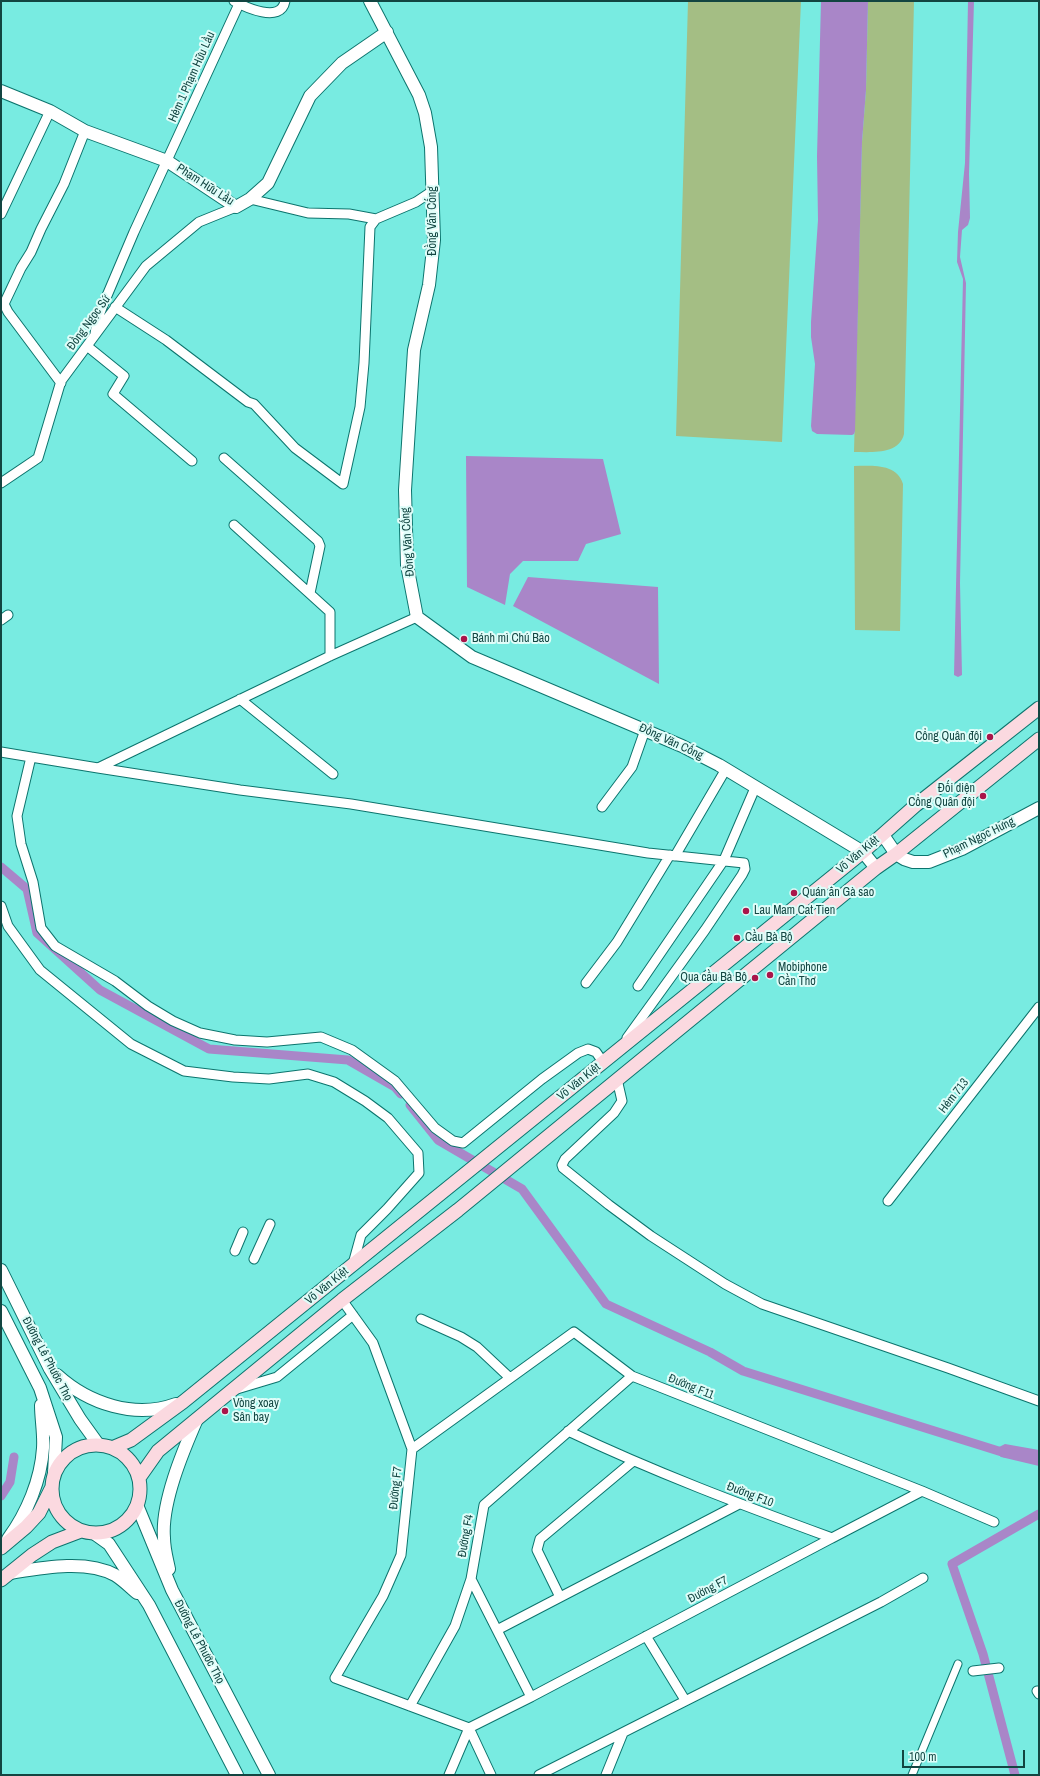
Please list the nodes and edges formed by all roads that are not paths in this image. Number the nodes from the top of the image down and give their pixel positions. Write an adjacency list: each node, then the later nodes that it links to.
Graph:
1 (285, 1): 3 (street)
2 (370, 1): 4 (street, Đồng Văn Cống)
3 (236, 2): 8 (street, Hẻm 1 Phạm Hữu Lầu)
4 (387, 32): 9 (street, Đồng Văn Cống); 10 (street, Phạm Hữu Lầu)
5 (1, 91): 6 (street, Phạm Hữu Lầu)
6 (50, 111): 7 (street, Phạm Hữu Lầu); 12 (street)
7 (85, 131): 8 (street, Phạm Hữu Lầu); 17 (street)
8 (167, 161): 11 (street, Phạm Hữu Lầu); 15 (street, Hẻm 1 Phạm Hữu Lầu)
9 (434, 190): 13 (street); 23 (street, Đồng Văn Cống)
10 (250, 199): 11 (street, Phạm Hữu Lầu); 13 (street)
11 (236, 207): 14 (street, Đồng Ngọc Sứ)
12 (1, 214)
13 (376, 219): 14 (street)
14 (115, 307): 15 (street, Đồng Ngọc Sứ)
15 (95, 335): 16 (street, Đồng Ngọc Sứ)
16 (86, 346): 17 (street, Đồng Ngọc Sứ); 19 (street)
17 (61, 383): 20 (street, Đồng Ngọc Sứ)
18 (224, 458): 22 (street)
19 (192, 461)
20 (1, 484)
21 (234, 525): 22 (street)
22 (310, 593): 24 (street)
23 (417, 617): 24 (street); 27 (street, Đồng Văn Cống)
24 (330, 656): 25 (street)
25 (240, 699): 31 (street); 33 (street)
26 (1039, 708): 37 (main road, Võ Văn Kiệt)
27 (645, 730): 32 (street, Đồng Văn Cống); 35 (street)
28 (1039, 739): 39 (main road, Võ Văn Kiệt)
29 (1, 752): 30 (street)
30 (31, 757): 31 (street); 48 (street)
31 (98, 768): 40 (street)
32 (726, 769): 34 (street, Đồng Văn Cống); 40 (street)
33 (333, 774)
34 (755, 788): 38 (street, Đồng Văn Cống); 41 (street)
35 (602, 807)
36 (1039, 808): 39 (street, Phạm Ngọc Hưng)
37 (883, 835): 38 (main road, Võ Văn Kiệt); 39 (street)
38 (863, 852): 42 (street); 47 (main road, Võ Văn Kiệt)
39 (896, 854): 42 (main road, Võ Văn Kiệt)
40 (672, 855): 41 (street); 44 (street)
41 (724, 860): 45 (street); 47 (street)
42 (876, 868): 49 (main road, Võ Văn Kiệt)
43 (1, 906): 55 (street)
44 (586, 983)
45 (638, 986)
46 (1039, 1007): 50 (street, Hẻm 713)
47 (621, 1047): 48 (main road, Võ Văn Kiệt)
48 (604, 1062): 55 (main road, Võ Văn Kiệt)
49 (617, 1079): 57 (main road, Võ Văn Kiệt); 66 (street)
50 (888, 1201)
51 (270, 1224): 54 (street)
52 (243, 1232): 53 (street)
53 (235, 1251)
54 (254, 1259)
55 (353, 1264): 67 (main road, Võ Văn Kiệt)
56 (1, 1270): 61 (street, Đường Lê Phước Thọ)
57 (342, 1300): 59 (street, Đường F7); 65 (main road, Võ Văn Kiệt)
58 (1, 1311): 64 (street, Đường Lê Phước Thọ)
59 (353, 1315): 65 (street); 72 (street, Đường F7)
60 (421, 1319): 63 (street)
61 (50, 1369): 67 (street); 70 (street, Đường Lê Phước Thọ)
62 (632, 1376): 63 (street, Đường F11); 69 (street, Đường F4); 77 (street, Đường F11)
63 (510, 1378): 72 (street, Đường F11)
64 (40, 1388): 74 (street, Đường Lê Phước Thọ); 84 (street)
65 (232, 1390): 68 (main road, Võ Văn Kiệt)
66 (1039, 1401)
67 (183, 1402): 71 (main road, Võ Văn Kiệt)
68 (197, 1419): 75 (main road, Võ Văn Kiệt); 88 (street)
69 (568, 1431): 73 (street, Đường F10); 87 (street, Đường F4)
70 (98, 1444): 71 (main road); 74 (main road)
71 (112, 1448): 75 (main road)
72 (412, 1449): 98 (street, Đường F7)
73 (632, 1462): 78 (street, Đường F10); 89 (street)
74 (54, 1474): 76 (main road)
75 (139, 1478): 79 (main road)
76 (52, 1487): 81 (main road); 84 (main road)
77 (922, 1491): 80 (street, Đường F11); 83 (street)
78 (739, 1504): 83 (street, Đường F10); 89 (street)
79 (137, 1505): 82 (main road); 88 (street, Đường Lê Phước Thọ)
80 (994, 1522)
81 (82, 1531): 82 (main road); 85 (main road)
82 (95, 1534): 90 (street)
83 (832, 1538): 92 (street, Đường F7)
84 (1, 1548)
85 (6, 1576): 90 (street)
86 (923, 1578): 97 (street)
87 (471, 1579): 91 (street); 98 (street, Đường F4)
88 (172, 1590): 102 (street, Đường Lê Phước Thọ)
89 (560, 1597): 91 (street)
90 (149, 1605): 101 (street)
91 (497, 1630): 96 (street)
92 (646, 1636): 96 (street, Đường F7); 97 (street)
93 (958, 1664): 107 (street)
94 (999, 1668): 95 (street)
95 (973, 1671)
96 (531, 1697): 99 (street, Đường F7)
97 (685, 1700): 100 (street)
98 (410, 1706): 99 (street)
99 (469, 1728): 103 (street); 104 (street)
100 (623, 1733): 105 (street); 106 (street)
101 (237, 1775)
102 (269, 1775)
103 (449, 1775)
104 (491, 1775)
105 (539, 1775)
106 (606, 1775)
107 (912, 1775)

